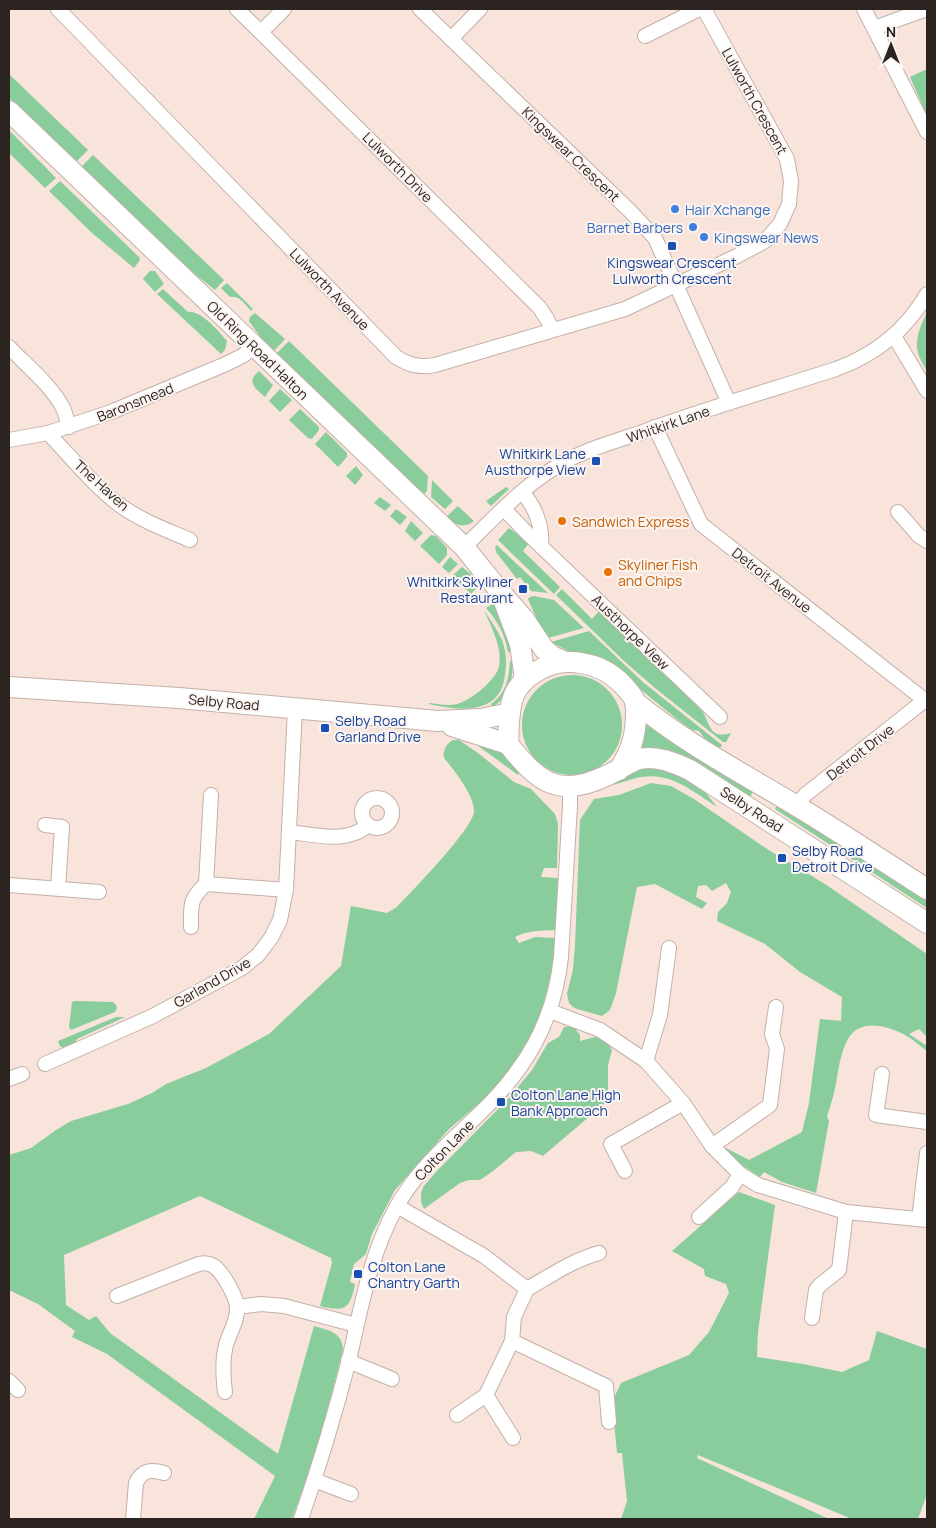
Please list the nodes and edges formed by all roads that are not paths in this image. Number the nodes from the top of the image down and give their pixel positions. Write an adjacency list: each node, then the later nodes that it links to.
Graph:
1 (58, 9): 18 (street, Lulworth Avenue)
2 (237, 9): 11 (street, Lulworth Drive)
3 (284, 9): 11 (street)
4 (420, 9): 13 (street, Kingswear Crescent)
5 (480, 9): 13 (street)
6 (699, 9): 12 (street)
7 (704, 9): 16 (street, Lulworth Crescent)
8 (864, 9): 10 (street)
9 (927, 9): 10 (street)
10 (874, 28): 15 (street)
11 (261, 32): 18 (street, Lulworth Drive)
12 (645, 36)
13 (451, 38): 16 (street, Kingswear Crescent)
14 (9, 111): 20 (main road, Old Ring Road Halton)
15 (927, 132)
16 (676, 285): 18 (street, Lulworth Avenue); 23 (street, Kingswear Crescent)
17 (927, 294): 19 (street, Whitkirk Lane)
18 (552, 330)
19 (894, 336): 22 (street); 23 (street, Whitkirk Lane)
20 (254, 346): 24 (street, Baronsmead); 34 (main road, Old Ring Road Halton)
21 (9, 347): 24 (street)
22 (927, 391)
23 (729, 403): 25 (street, Whitkirk Lane)
24 (69, 427): 26 (street, Baronsmead)
25 (655, 427): 28 (street, Whitkirk Lane); 39 (street, Detroit Avenue)
26 (48, 433): 27 (street, Baronsmead); 31 (street, The Haven)
27 (9, 440)
28 (522, 492): 29 (street, Whitkirk Lane); 33 (street)
29 (504, 508): 33 (street, Austhorpe View); 34 (street, Whitkirk Lane)
30 (898, 512): 32 (street)
31 (190, 540)
32 (927, 541)
33 (541, 546): 43 (street, Austhorpe View)
34 (464, 547): 35 (main road, Old Ring Road Halton)
35 (502, 594): 36 (main road, Old Ring Road Halton); 37 (main road, Old Ring Road Halton)
36 (565, 662): 37 (main road); 40 (main road)
37 (525, 679): 42 (main road)
38 (9, 687): 41 (main road, Selby Road)
39 (926, 701): 49 (street, Detroit Drive)
40 (635, 702): 46 (main road); 49 (main road, Selby Road)
41 (295, 709): 44 (main road, Selby Road); 52 (street, Garland Drive)
42 (510, 713): 44 (main road, Selby Road); 45 (main road)
43 (720, 718)
44 (438, 721): 45 (main road, Selby Road)
45 (508, 744): 47 (main road)
46 (619, 770): 47 (main road); 59 (main road, Selby Road)
47 (570, 788): 63 (street, Colton Lane)
48 (211, 795): 53 (street)
49 (796, 806): 56 (main road, Selby Road)
50 (44, 825): 55 (street)
51 (368, 825): 52 (street)
52 (290, 832): 57 (street, Garland Drive)
53 (206, 884): 57 (street); 60 (street)
54 (9, 885): 55 (street)
55 (58, 888): 58 (street)
56 (927, 888)
57 (286, 890): 65 (street, Garland Drive)
58 (99, 892)
59 (927, 923)
60 (191, 927)
61 (669, 948): 64 (street)
62 (776, 1007): 71 (street)
63 (550, 1011): 64 (street); 75 (street, Colton Lane)
64 (646, 1061): 69 (street)
65 (45, 1064)
66 (22, 1074): 68 (street)
67 (882, 1074): 70 (street)
68 (9, 1079)
69 (683, 1102): 71 (street); 73 (street)
70 (927, 1122)
71 (712, 1146): 74 (street)
72 (927, 1153): 78 (street)
73 (625, 1171)
74 (740, 1174): 76 (street); 77 (street)
75 (397, 1206): 80 (street); 84 (street, Colton Lane)
76 (846, 1212): 78 (street); 83 (street)
77 (699, 1217)
78 (923, 1219)
79 (599, 1253): 80 (street)
80 (526, 1289): 85 (street)
81 (117, 1296): 82 (street)
82 (238, 1307): 84 (street); 88 (street)
83 (813, 1318)
84 (356, 1325): 86 (street, Colton Lane)
85 (512, 1341): 89 (street); 91 (street)
86 (348, 1361): 87 (street); 94 (street, Colton Lane)
87 (392, 1379)
88 (224, 1392)
89 (486, 1395): 90 (street); 92 (street)
90 (457, 1415)
91 (609, 1422)
92 (513, 1438)
93 (164, 1473): 96 (street)
94 (314, 1480): 95 (street); 97 (street, Colton Lane)
95 (351, 1494)
96 (133, 1519)
97 (301, 1519)

